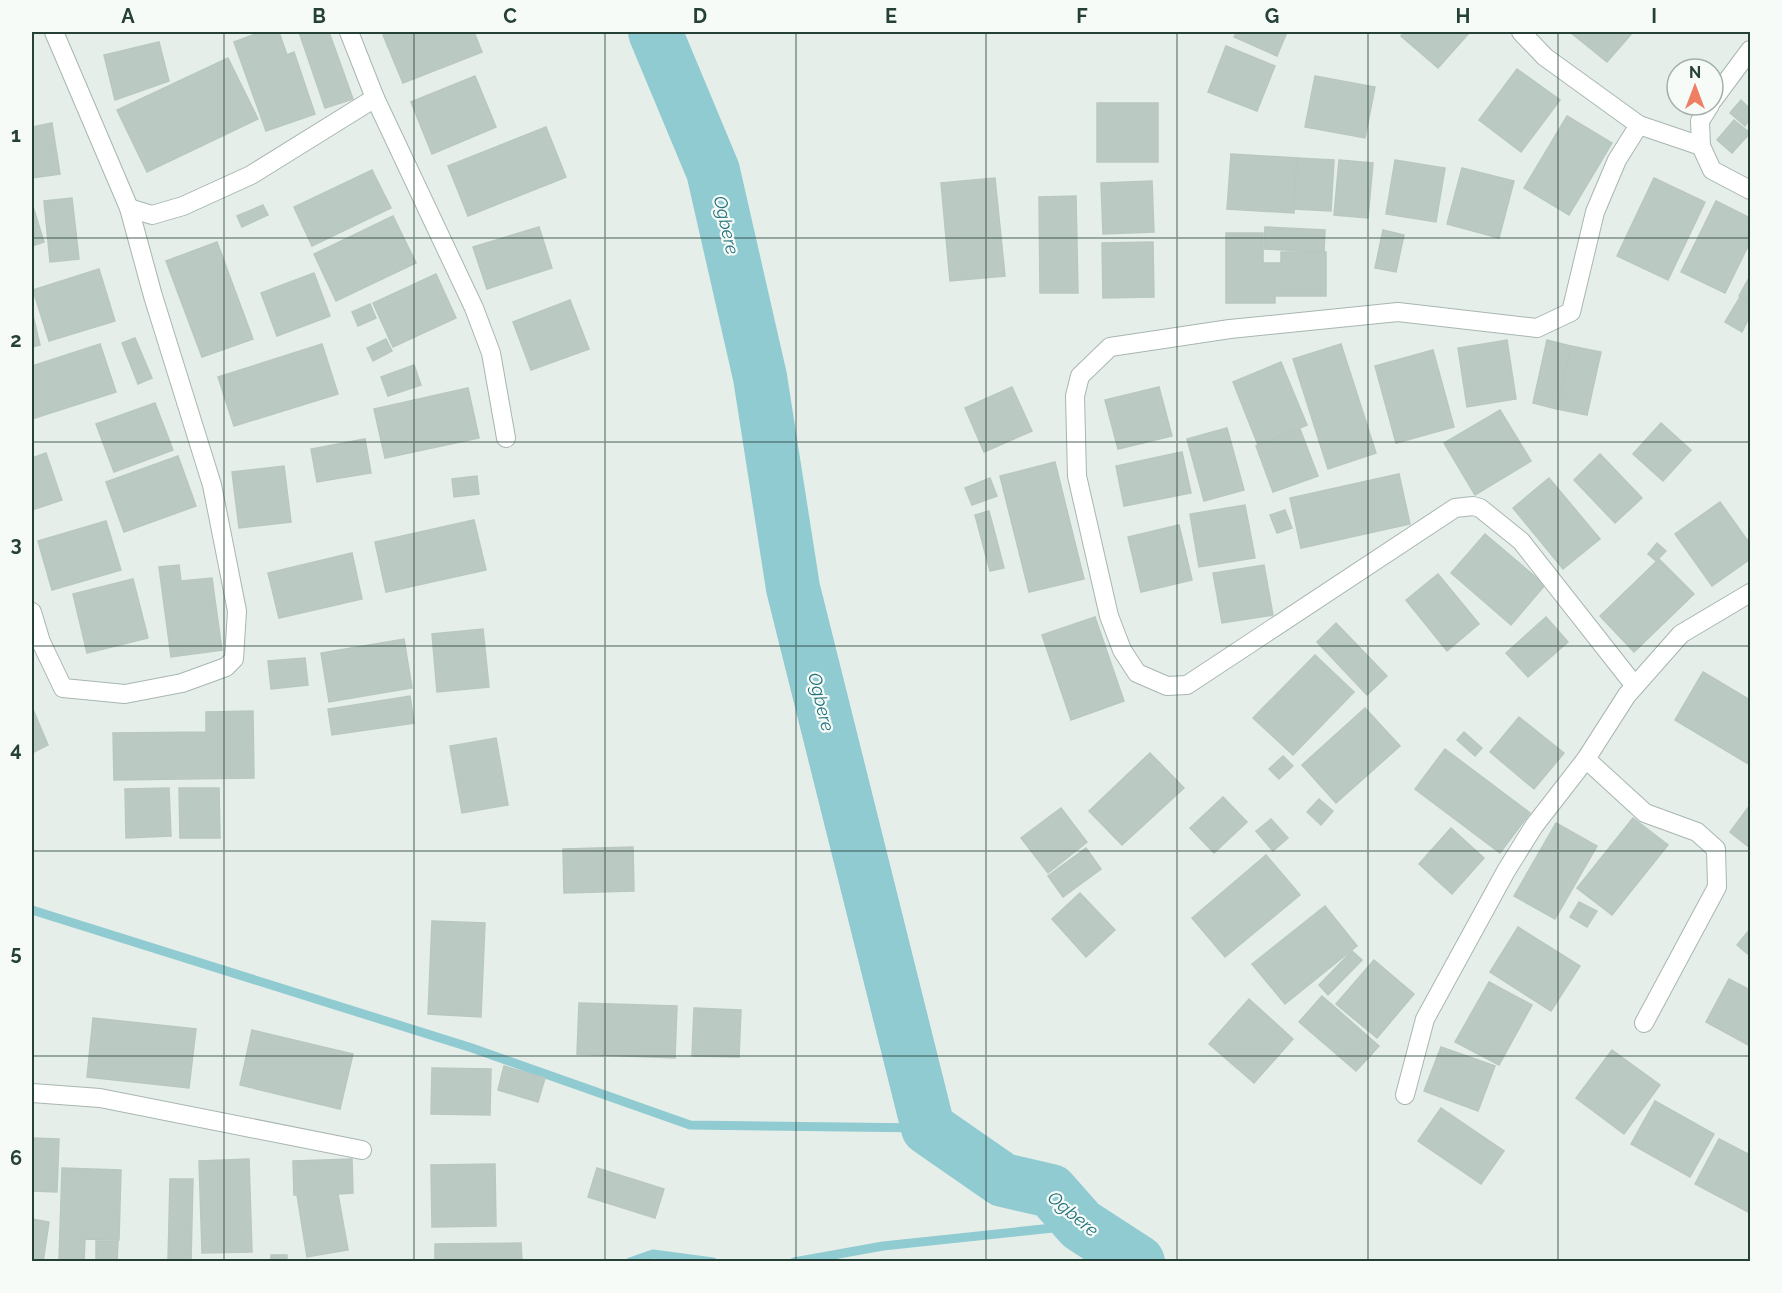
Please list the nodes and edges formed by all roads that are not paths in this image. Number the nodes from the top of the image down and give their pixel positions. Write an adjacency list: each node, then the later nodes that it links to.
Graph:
1 (54, 32): 11 (street)
2 (349, 32): 6 (street)
3 (1521, 32): 8 (street)
4 (1750, 50): 5 (street)
5 (1725, 84)
6 (375, 98): 12 (street); 14 (street)
7 (1702, 117): 9 (street)
8 (1639, 125): 9 (street); 17 (street)
9 (1701, 146): 10 (street)
10 (1750, 190)
11 (129, 208): 12 (street); 13 (street)
12 (152, 215): 13 (street)
13 (136, 236): 16 (street)
14 (506, 438)
15 (1750, 593): 17 (street)
16 (32, 612)
17 (1635, 686): 18 (street)
18 (1586, 759): 19 (street); 21 (street)
19 (1644, 1023)
20 (32, 1094): 22 (street)
21 (1405, 1095)
22 (362, 1150)

